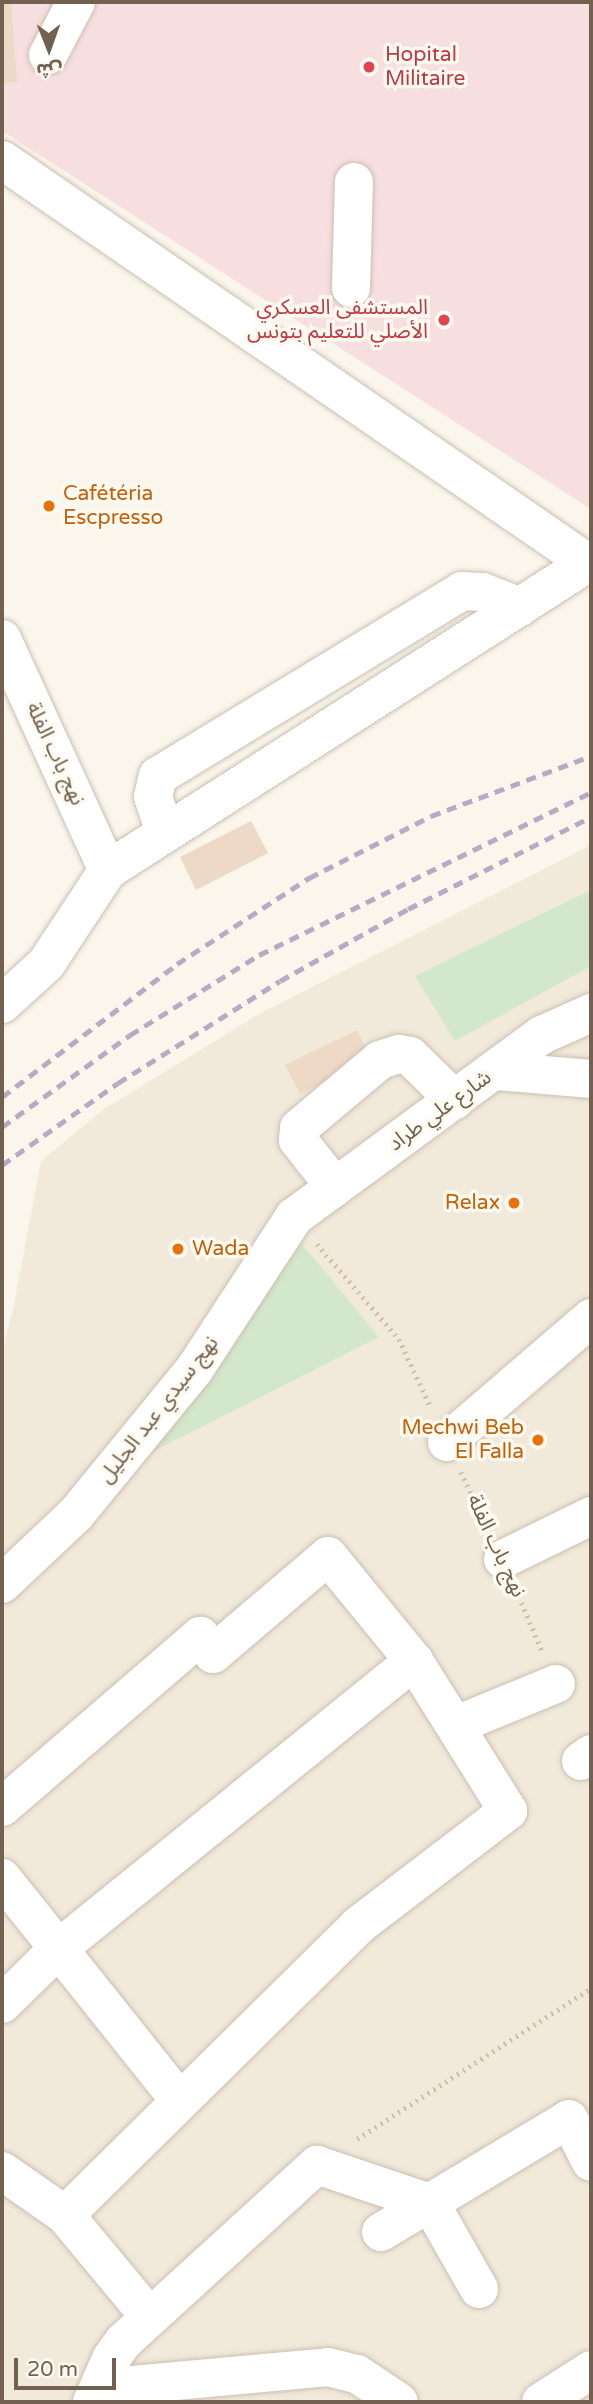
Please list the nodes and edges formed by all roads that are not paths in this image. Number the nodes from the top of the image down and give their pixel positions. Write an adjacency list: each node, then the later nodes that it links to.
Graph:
1 (76, 2): 2 (street)
2 (48, 55)
3 (2, 160): 6 (street)
4 (354, 182): 5 (street)
5 (352, 288)
6 (589, 562): 7 (street)
7 (520, 607): 9 (street); 9 (street)
8 (2, 639): 10 (street, نهج باب الفلة)
9 (165, 833): 10 (street)
10 (108, 870): 11 (street)
11 (2, 1004)
12 (591, 1013): 13 (street, شارع علي طراد)
13 (496, 1071): 14 (street); 15 (street, شارع علي طراد)
14 (591, 1079)
15 (455, 1100): 16 (street, شارع علي طراد); 16 (street)
16 (335, 1187): 17 (street, شارع علي طراد)
17 (294, 1217): 22 (street, نهج سيدي عبد الجليل)
18 (591, 1318): 19 (street)
19 (447, 1442)
20 (591, 1516): 21 (street)
21 (503, 1559)
22 (2, 1584)
23 (414, 1661): 25 (street); 26 (street); 28 (street)
24 (556, 1684): 25 (street)
25 (456, 1725): 30 (street)
26 (2, 1807)
27 (2, 1878): 28 (street)
28 (58, 1948): 29 (street); 30 (street)
29 (2, 2004)
30 (180, 2101): 34 (street)
31 (591, 2162): 33 (street)
32 (2, 2171): 34 (street)
33 (430, 2203): 35 (street); 36 (street); 37 (street)
34 (65, 2215): 37 (street)
35 (381, 2232)
36 (479, 2289)
37 (149, 2316): 39 (street)
38 (585, 2383): 41 (street)
39 (109, 2395): 40 (street)
40 (399, 2402)
41 (541, 2402)

